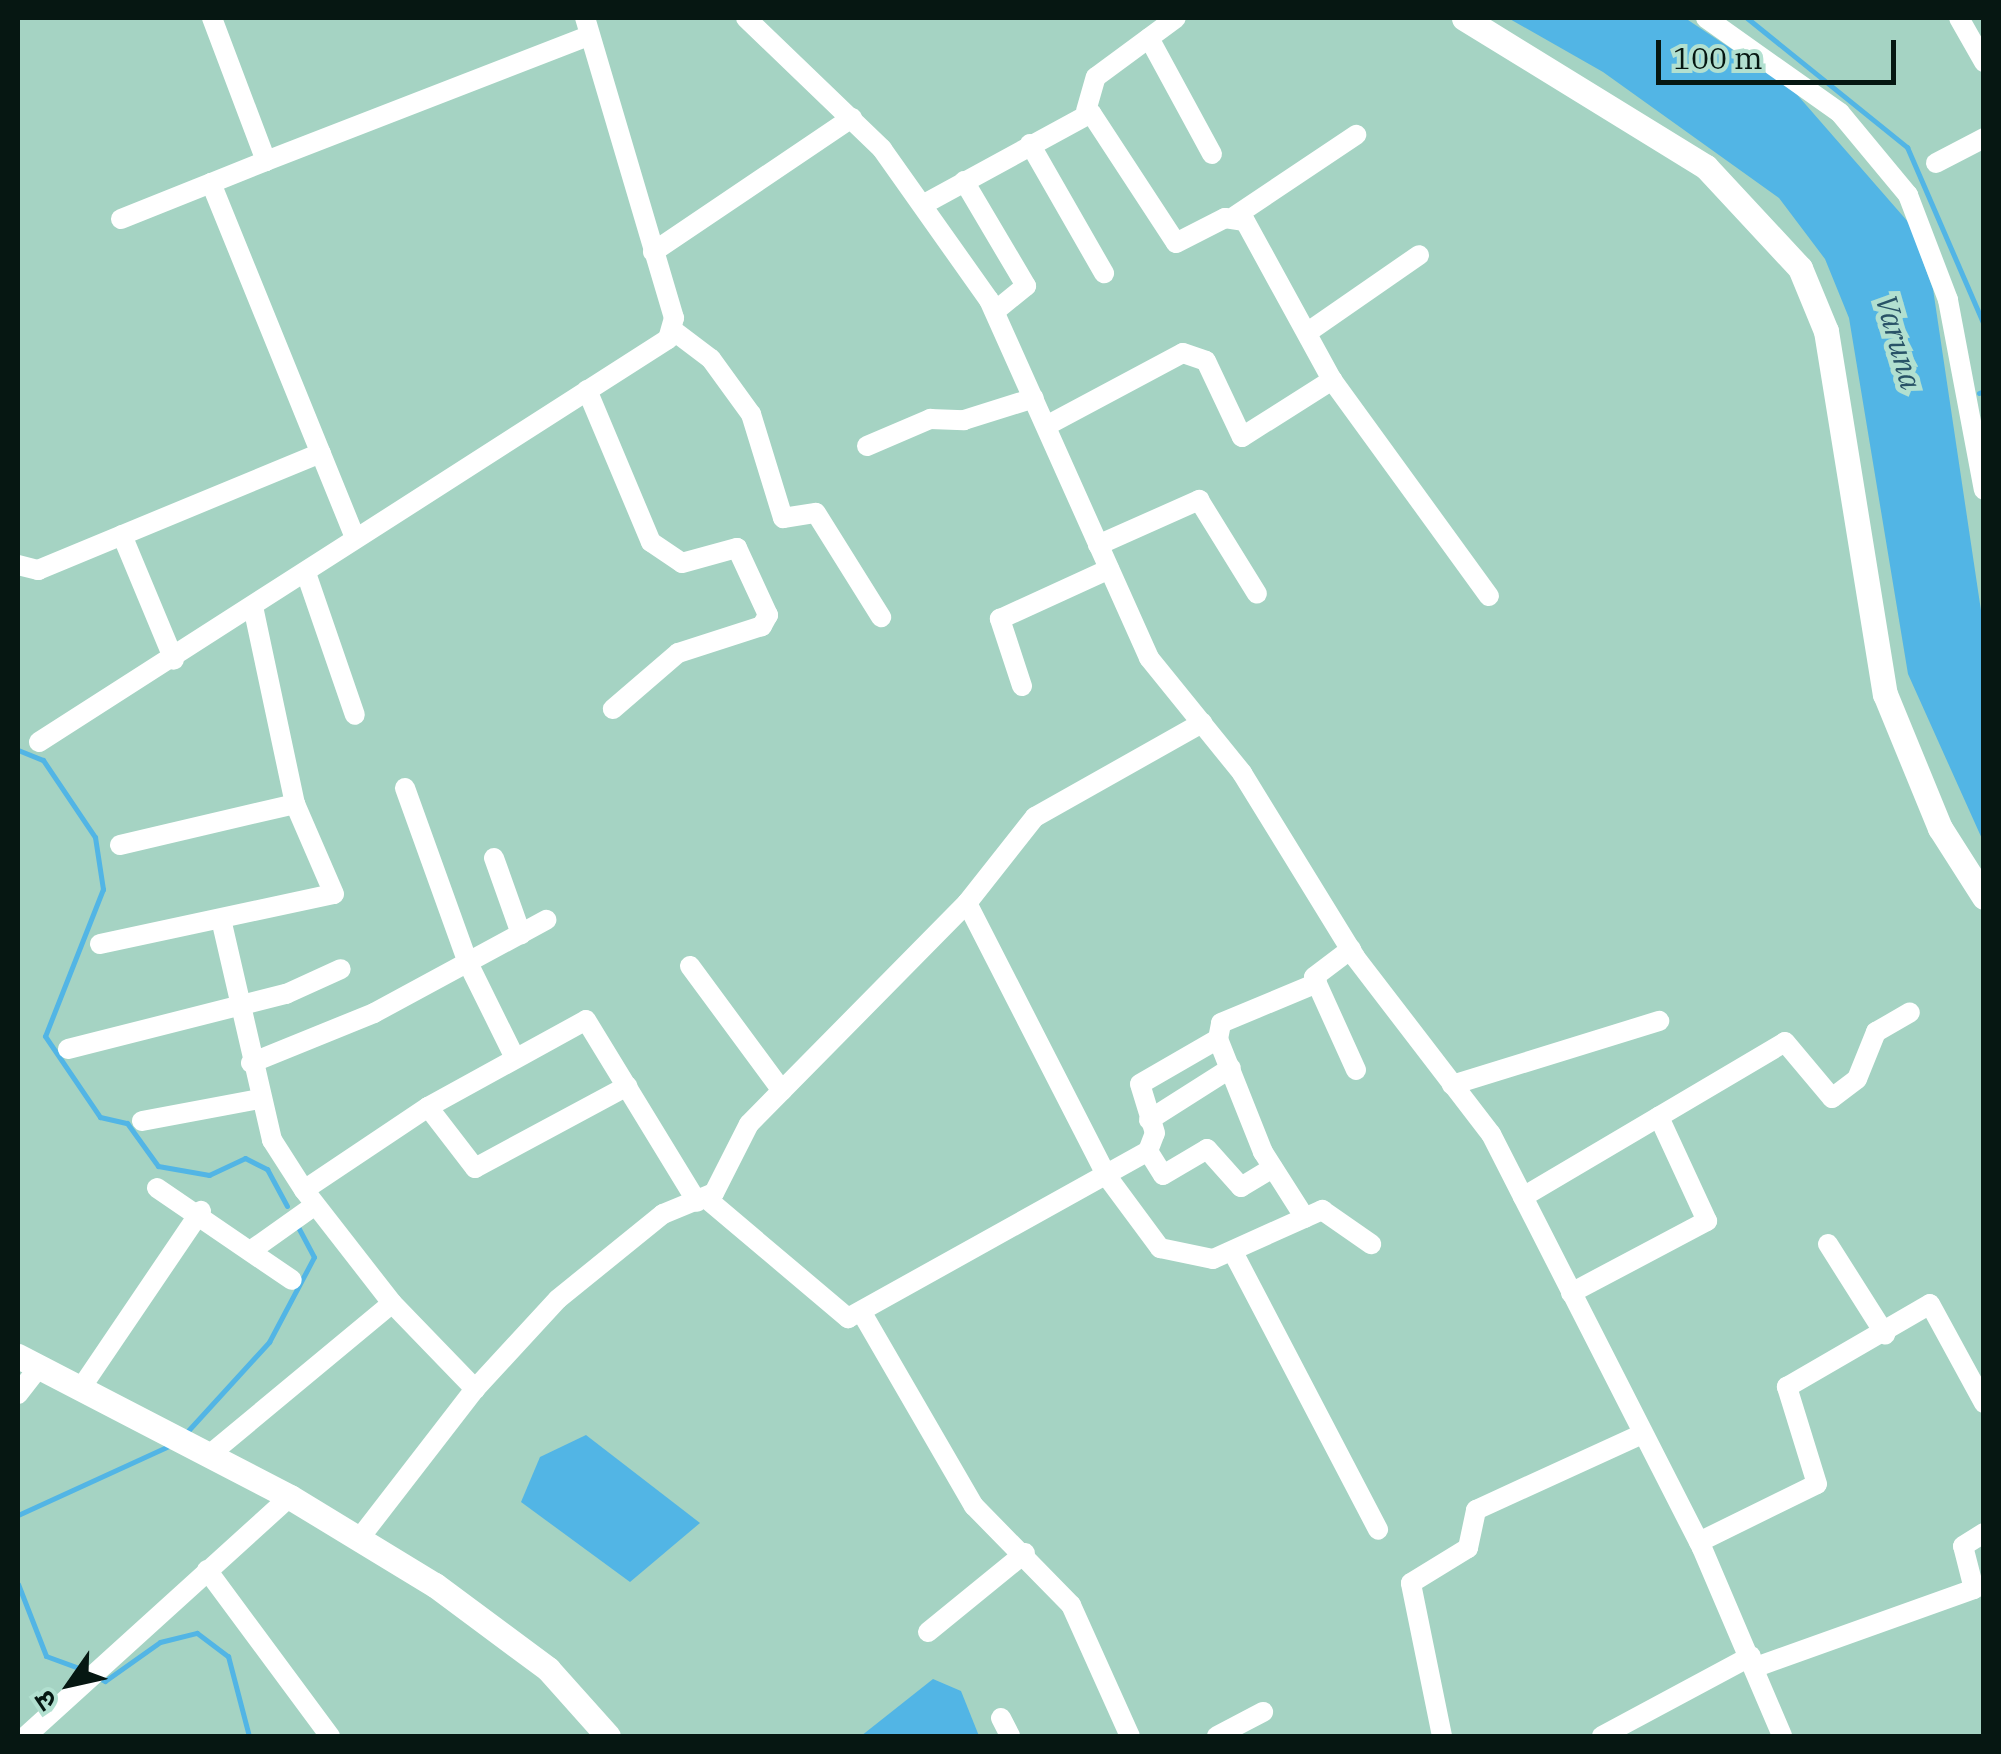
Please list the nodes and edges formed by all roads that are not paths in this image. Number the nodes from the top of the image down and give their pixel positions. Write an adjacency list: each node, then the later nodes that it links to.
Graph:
1 (212, 18): 16 (street)
2 (746, 18): 11 (street)
3 (1176, 18): 8 (street)
4 (1464, 18): 56 (street)
5 (1706, 18): 35 (street)
6 (1959, 18): 9 (street)
7 (587, 27): 16 (street); 23 (street)
8 (1149, 38): 10 (street); 15 (street)
9 (1984, 62)
10 (1086, 111): 14 (street); 21 (street)
11 (852, 118): 20 (street); 23 (street)
12 (1356, 135): 21 (street)
13 (1984, 138): 17 (street)
14 (1030, 144): 18 (street); 25 (street)
15 (1212, 154)
16 (266, 160): 19 (street)
17 (1936, 163)
18 (964, 181): 20 (street); 26 (street)
19 (212, 183): 22 (street); 34 (street)
20 (926, 203): 26 (street)
21 (1235, 216): 28 (street)
22 (121, 220)
23 (653, 252): 27 (street)
24 (1419, 255): 28 (street)
25 (1104, 273)
26 (995, 310): 31 (street)
27 (674, 330): 30 (street); 45 (street)
28 (1308, 332): 29 (street)
29 (1332, 380): 32 (street); 43 (street)
30 (588, 390): 37 (street); 48 (street)
31 (1034, 398): 32 (street); 33 (street)
32 (1046, 426): 38 (street)
33 (867, 446)
34 (321, 453): 36 (street); 37 (street)
35 (1984, 490)
36 (122, 535): 39 (street); 46 (street)
37 (355, 537): 41 (street)
38 (1098, 545): 40 (street); 42 (street)
39 (18, 565)
40 (1109, 569): 47 (street); 50 (street)
41 (306, 573): 44 (street); 49 (street)
42 (1257, 594)
43 (1489, 596)
44 (254, 611): 46 (street); 53 (street)
45 (881, 617)
46 (174, 660): 51 (street)
47 (1022, 686)
48 (613, 709)
49 (355, 716)
50 (1202, 723): 57 (street); 62 (street)
51 (39, 742)
52 (405, 788): 63 (street)
53 (295, 804): 54 (street); 58 (street)
54 (120, 844)
55 (494, 858): 60 (street)
56 (1984, 898)
57 (968, 903): 78 (street); 86 (street)
58 (221, 918): 61 (street); 67 (street)
59 (546, 920): 60 (street)
60 (521, 934): 63 (street)
61 (100, 944)
62 (1350, 949): 66 (street); 76 (street)
63 (468, 963): 72 (street); 73 (street)
64 (690, 966): 78 (street)
65 (340, 970): 67 (street)
66 (1316, 983): 70 (street); 75 (street)
67 (240, 1006): 71 (street); 73 (street)
68 (1910, 1012): 81 (street)
69 (1659, 1021): 76 (street)
70 (1218, 1039): 74 (street); 82 (street)
71 (68, 1048)
72 (515, 1058): 77 (street); 80 (street)
73 (251, 1063): 79 (street)
74 (1231, 1068): 82 (street); 85 (street)
75 (1356, 1070)
76 (1452, 1085): 88 (street)
77 (628, 1086): 80 (street); 90 (street)
78 (782, 1091): 90 (street)
79 (260, 1098): 83 (street); 89 (street)
80 (428, 1106): 89 (street)
81 (1659, 1117): 88 (street); 98 (street)
82 (1150, 1120): 84 (street)
83 (142, 1121)
84 (1148, 1151): 85 (street); 86 (street)
85 (1273, 1168): 92 (street)
86 (1106, 1174): 96 (street); 100 (street)
87 (158, 1188): 91 (street)
88 (1523, 1197): 98 (street)
89 (310, 1198): 95 (street); 99 (street)
90 (702, 1201): 100 (street); 104 (street)
91 (201, 1212): 95 (street); 103 (street)
92 (1305, 1218): 93 (street); 96 (street)
93 (1371, 1244)
94 (1828, 1244): 101 (street)
95 (256, 1247): 97 (street)
96 (1234, 1254): 110 (street)
97 (292, 1280)
98 (1571, 1293): 107 (street)
99 (392, 1303): 104 (street); 108 (street)
100 (862, 1313): 114 (street)
101 (1886, 1334): 106 (street); 113 (street)
102 (29, 1361): 103 (street); 105 (street)
103 (82, 1388): 108 (street)
104 (475, 1388): 112 (street)
105 (18, 1394)
106 (1984, 1403)
107 (1640, 1435): 113 (street); 124 (street)
108 (196, 1452): 109 (street)
109 (290, 1496): 112 (street); 115 (street)
110 (1378, 1530)
111 (1984, 1533): 117 (street)
112 (360, 1539): 121 (street)
113 (1699, 1542): 117 (street)
114 (1025, 1554): 116 (street); 122 (street)
115 (206, 1570): 119 (street); 120 (street)
116 (928, 1632)
117 (1753, 1662): 125 (street); 126 (street)
118 (1263, 1712): 123 (street)
119 (31, 1735)
120 (330, 1736)
121 (608, 1736)
122 (1130, 1736)
123 (1217, 1736)
124 (1442, 1736)
125 (1602, 1736)
126 (1782, 1736)

